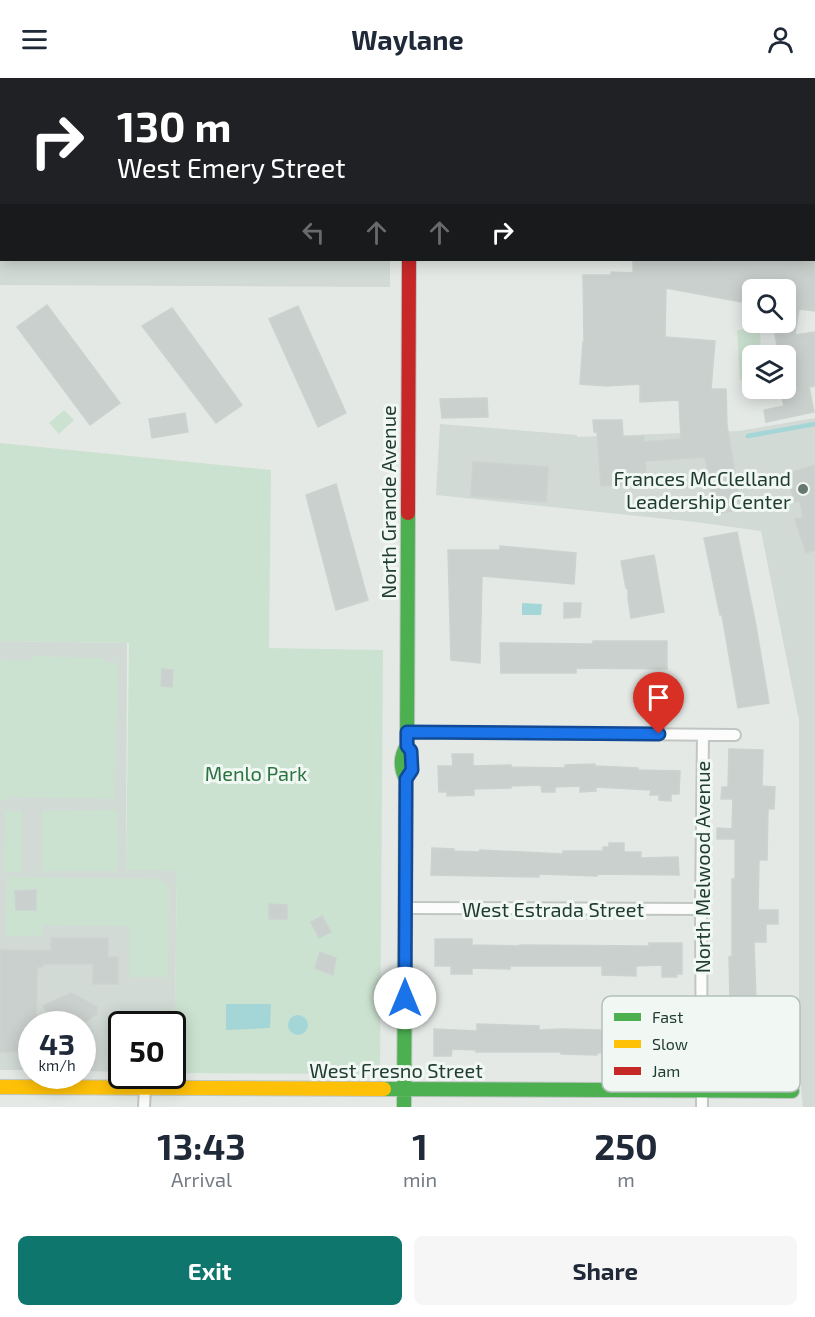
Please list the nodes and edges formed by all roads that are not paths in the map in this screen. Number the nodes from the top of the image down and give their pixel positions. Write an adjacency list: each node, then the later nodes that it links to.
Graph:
1 (410, 261): 4 (main road, North Grande Avenue)
2 (703, 735): 3 (street); 4 (street); 6 (street, North Melwood Avenue)
3 (735, 735)
4 (407, 739): 5 (main road, North Grande Avenue)
5 (405, 908): 6 (street, West Estrada Street); 12 (main road, North Grande Avenue)
6 (701, 909): 7 (street, North Melwood Avenue)
7 (701, 996)
8 (0, 1087): 9 (main road, West Fresno Street)
9 (108, 1088)
10 (186, 1088): 12 (main road, West Fresno Street)
11 (144, 1089): 14 (street)
12 (404, 1090): 13 (main road, West Fresno Street); 15 (main road, North Grande Avenue)
13 (602, 1091)
14 (144, 1107)
15 (404, 1107)

